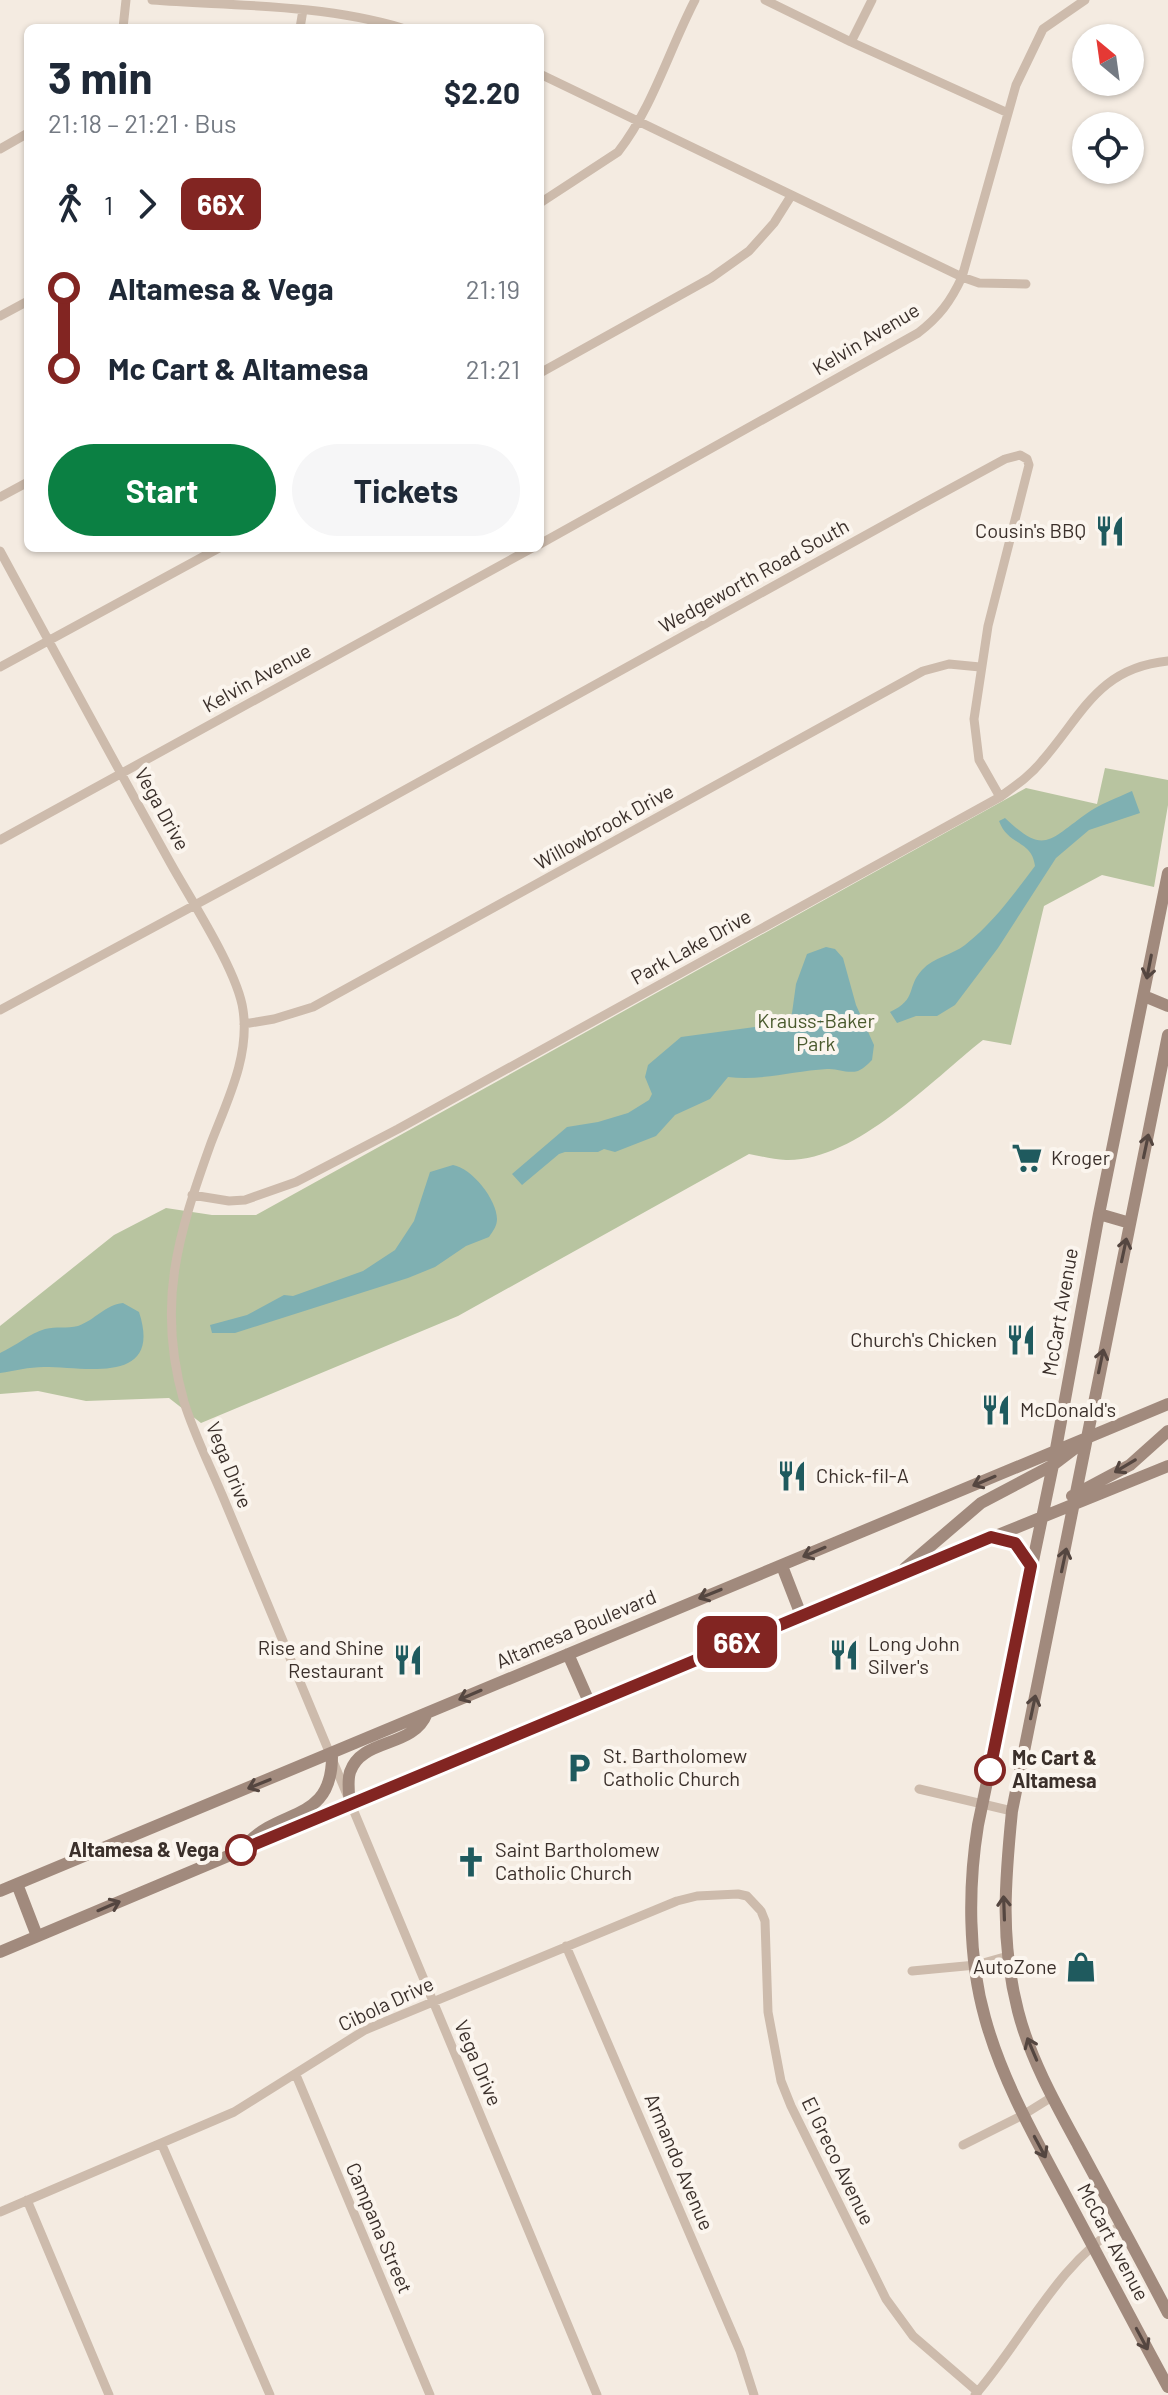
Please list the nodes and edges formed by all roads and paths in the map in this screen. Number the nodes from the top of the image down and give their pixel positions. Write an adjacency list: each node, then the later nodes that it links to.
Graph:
1 (126, 0): 8 (street)
2 (152, 0): 7 (street)
3 (695, 0): 14 (street)
4 (765, 0): 11 (street)
5 (872, 0): 11 (street)
6 (1085, 0): 13 (street, Kelvin Avenue)
7 (303, 10): 9 (street); 10 (street)
8 (123, 24)
9 (301, 24)
10 (384, 24)
11 (851, 42): 13 (street)
12 (544, 76): 14 (street)
13 (1008, 113): 19 (street, Kelvin Avenue)
14 (638, 120): 17 (street); 18 (street)
15 (24, 135): 16 (street)
16 (0, 149)
17 (791, 196): 19 (street); 23 (street)
18 (544, 200)
19 (962, 277): 20 (street); 26 (street, Kelvin Avenue)
20 (1026, 284)
21 (24, 303): 22 (street)
22 (0, 316)
23 (544, 371)
24 (24, 484): 25 (street)
25 (0, 497)
26 (544, 542)
27 (0, 551): 30 (street, Vega Drive)
28 (212, 552): 30 (street)
29 (525, 552): 34 (street, Kelvin Avenue)
30 (49, 641): 32 (street); 34 (street, Vega Drive)
31 (1168, 661): 35 (street, Park Lake Drive)
32 (0, 667)
33 (980, 667): 35 (street, Wedgeworth Road South); 38 (street, Wedgeworth Road South); 42 (street, Willowbrook Drive)
34 (121, 773): 36 (street, Kelvin Avenue); 38 (street, Vega Drive)
35 (1000, 797): 44 (street, Park Lake Drive)
36 (0, 840)
37 (1168, 873): 39 (main road, McCart Avenue, one-way to 39)
38 (194, 905): 41 (street); 42 (street, Vega Drive)
39 (1144, 996): 40 (main road); 45 (main road, McCart Avenue)
40 (1168, 1006)
41 (0, 1010)
42 (244, 1024): 44 (street, Vega Drive)
43 (1168, 1035): 46 (main road, McCart Avenue, one-way to 43)
44 (192, 1195): 63 (street, Vega Drive)
45 (1099, 1214): 46 (main road); 50 (main road, McCart Avenue)
46 (1130, 1223): 49 (main road, McCart Avenue, one-way to 46)
47 (1168, 1404): 49 (main road, Altamesa Boulevard)
48 (1168, 1431): 53 (main road, one-way to 53)
49 (1086, 1438): 50 (main road, Altamesa Boulevard); 51 (main road); 53 (main road, McCart Avenue)
50 (1056, 1451): 51 (main road, McCart Avenue); 56 (main road, Altamesa Boulevard, one-way to 56)
51 (1053, 1465): 54 (main road, McCart Avenue); 58 (main road)
52 (1168, 1466): 53 (main road)
53 (1076, 1499): 54 (main road); 67 (main road, McCart Avenue, one-way to 53)
54 (1041, 1517): 55 (main road); 57 (main road, McCart Avenue)
55 (991, 1537): 57 (main road); 58 (main road)
56 (782, 1566): 59 (main road); 60 (main road, Altamesa Boulevard, one-way to 60)
57 (1031, 1566): 66 (main road, McCart Avenue)
58 (896, 1576): 59 (main road)
59 (801, 1615): 61 (main road)
60 (568, 1654): 61 (main road); 62 (main road, Altamesa Boulevard, one-way to 62)
61 (590, 1704): 65 (main road)
62 (427, 1713): 63 (main road, Altamesa Boulevard); 65 (main road)
63 (332, 1754): 65 (street, Vega Drive); 68 (main road); 69 (main road, Altamesa Boulevard, one-way to 69)
64 (919, 1789): 66 (street)
65 (350, 1804): 68 (main road); 78 (street, Vega Drive)
66 (982, 1804): 67 (street); 76 (main road, McCart Avenue)
67 (1012, 1811): 75 (main road, McCart Avenue, one-way to 67)
68 (241, 1850): 72 (main road, one-way to 68)
69 (17, 1884): 70 (main road, Altamesa Boulevard); 72 (main road)
70 (0, 1891)
71 (757, 1905): 73 (street, Cibola Drive); 90 (street, El Greco Avenue)
72 (37, 1936): 74 (main road)
73 (566, 1946): 78 (street, Cibola Drive); 95 (street, Armando Avenue)
74 (0, 1952)
75 (1008, 1956): 76 (street); 80 (main road, McCart Avenue, one-way to 75)
76 (976, 1965): 77 (street); 81 (main road, McCart Avenue)
77 (912, 1971)
78 (432, 2001): 79 (street, Cibola Drive); 94 (street, Vega Drive)
79 (296, 2075): 82 (street, Cibola Drive); 93 (street, Campana Street)
80 (1052, 2097): 81 (street); 86 (main road, McCart Avenue)
81 (1023, 2115): 83 (street); 87 (main road, McCart Avenue, one-way to 87)
82 (162, 2145): 84 (street, Cibola Drive); 92 (street)
83 (963, 2145)
84 (27, 2200): 85 (street, Cibola Drive); 91 (street)
85 (0, 2212)
86 (1121, 2225): 87 (street); 88 (main road, McCart Avenue)
87 (1093, 2245): 89 (main road, McCart Avenue, one-way to 89); 90 (street)
88 (1168, 2313)
89 (1168, 2387)
90 (976, 2394)
91 (109, 2395)
92 (270, 2395)
93 (430, 2395)
94 (597, 2395)
95 (754, 2395)

